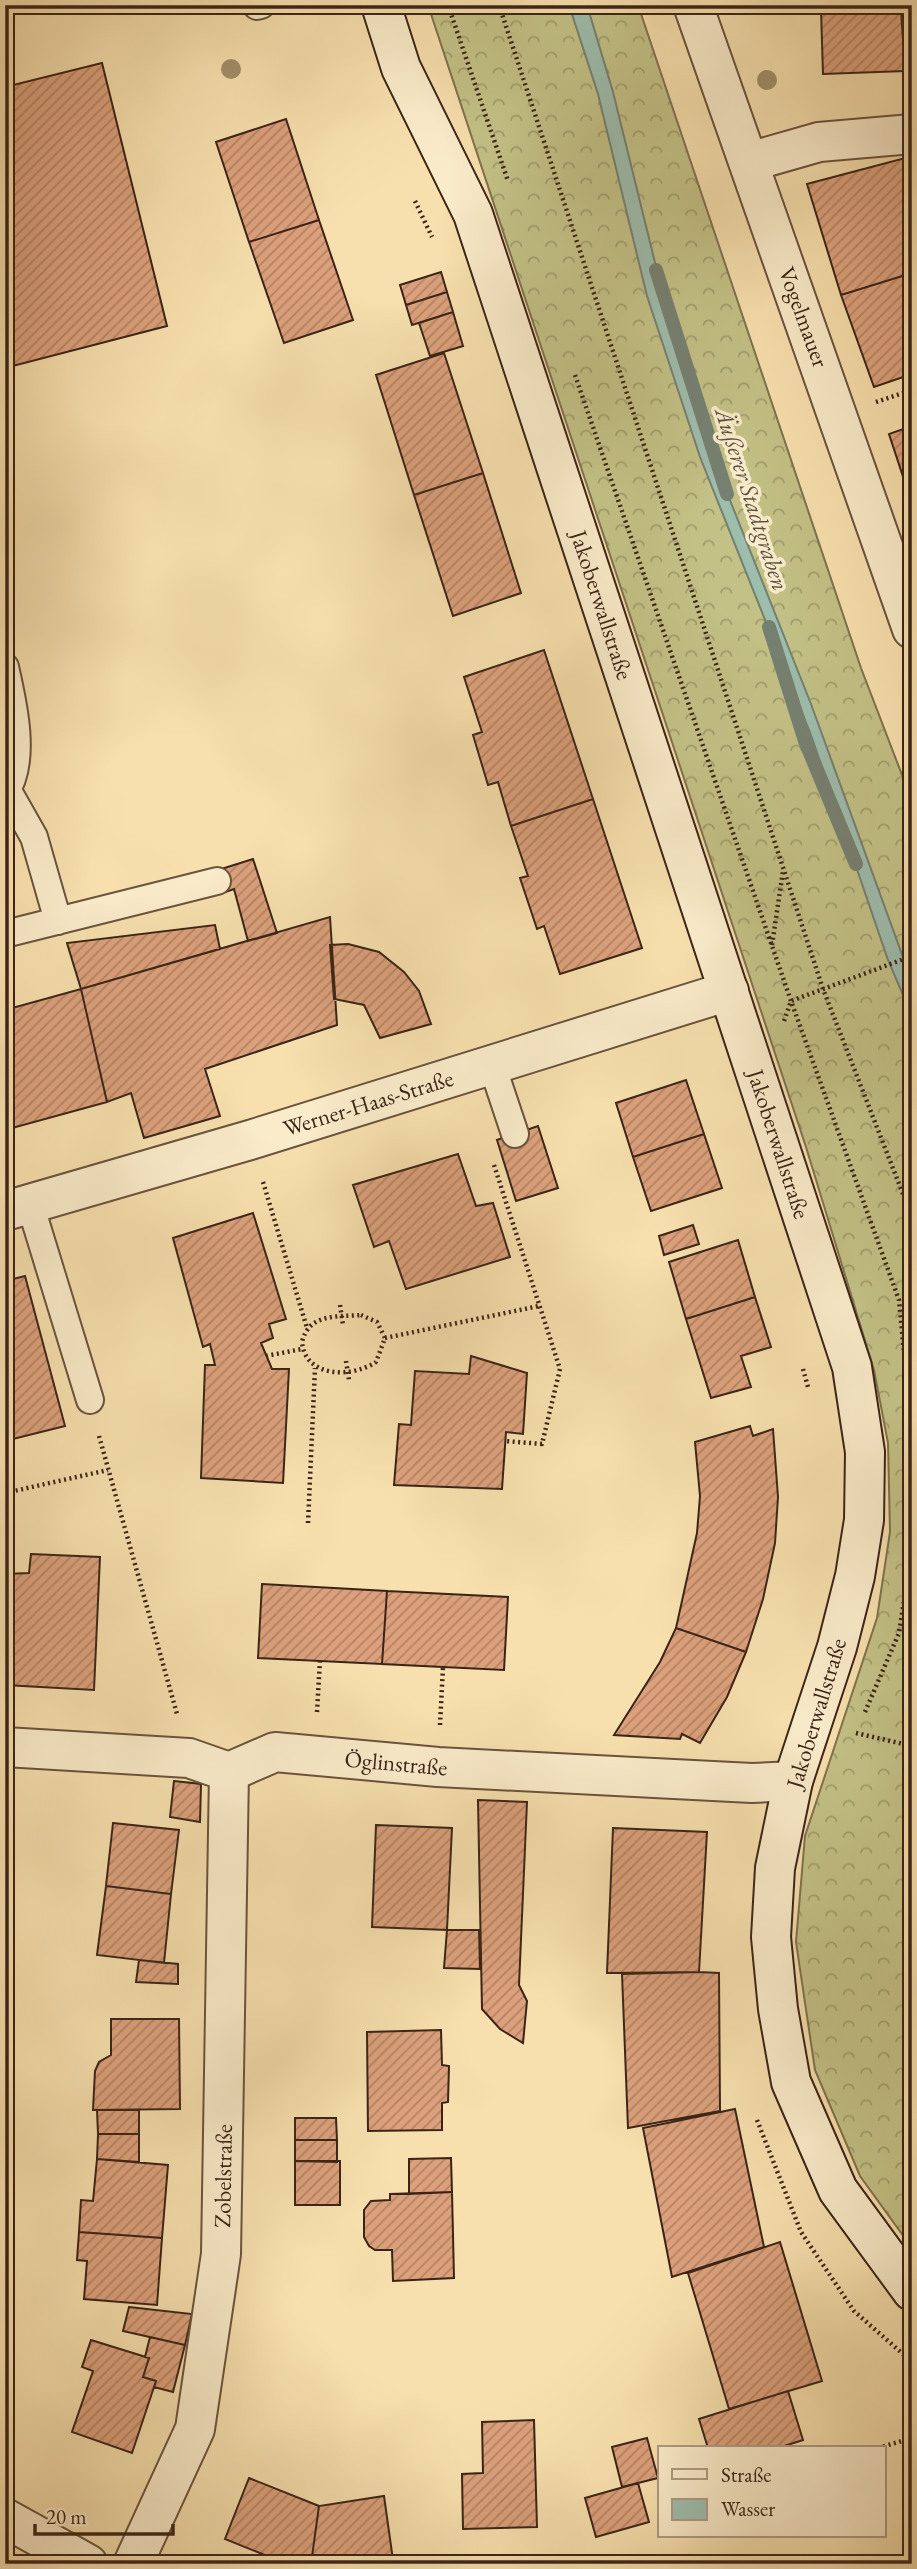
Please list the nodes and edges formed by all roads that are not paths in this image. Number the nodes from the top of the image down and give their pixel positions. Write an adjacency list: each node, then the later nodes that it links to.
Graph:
1 (381, 5): 11 (street, Jakoberwallstraße)
2 (693, 5): 4 (street, Vogelmauer)
3 (912, 134): 4 (street)
4 (748, 162): 5 (street, Vogelmauer)
5 (912, 629)
6 (5, 667): 7 (lane)
7 (6, 792): 9 (lane)
8 (217, 881): 9 (lane)
9 (58, 921): 10 (lane)
10 (5, 933)
11 (729, 991): 12 (street, Werner-Haas-Straße); 18 (street, Jakoberwallstraße)
12 (492, 1065): 13 (lane); 14 (street, Werner-Haas-Straße)
13 (515, 1133)
14 (18, 1207): 15 (lane)
15 (90, 1400)
16 (5, 1747): 17 (street)
17 (229, 1772): 18 (street, Öglinstraße); 22 (street, Zobelstraße)
18 (793, 1781): 19 (street, Jakoberwallstraße)
19 (912, 2291)
20 (5, 2518): 21 (street)
21 (81, 2562)
22 (133, 2564)

